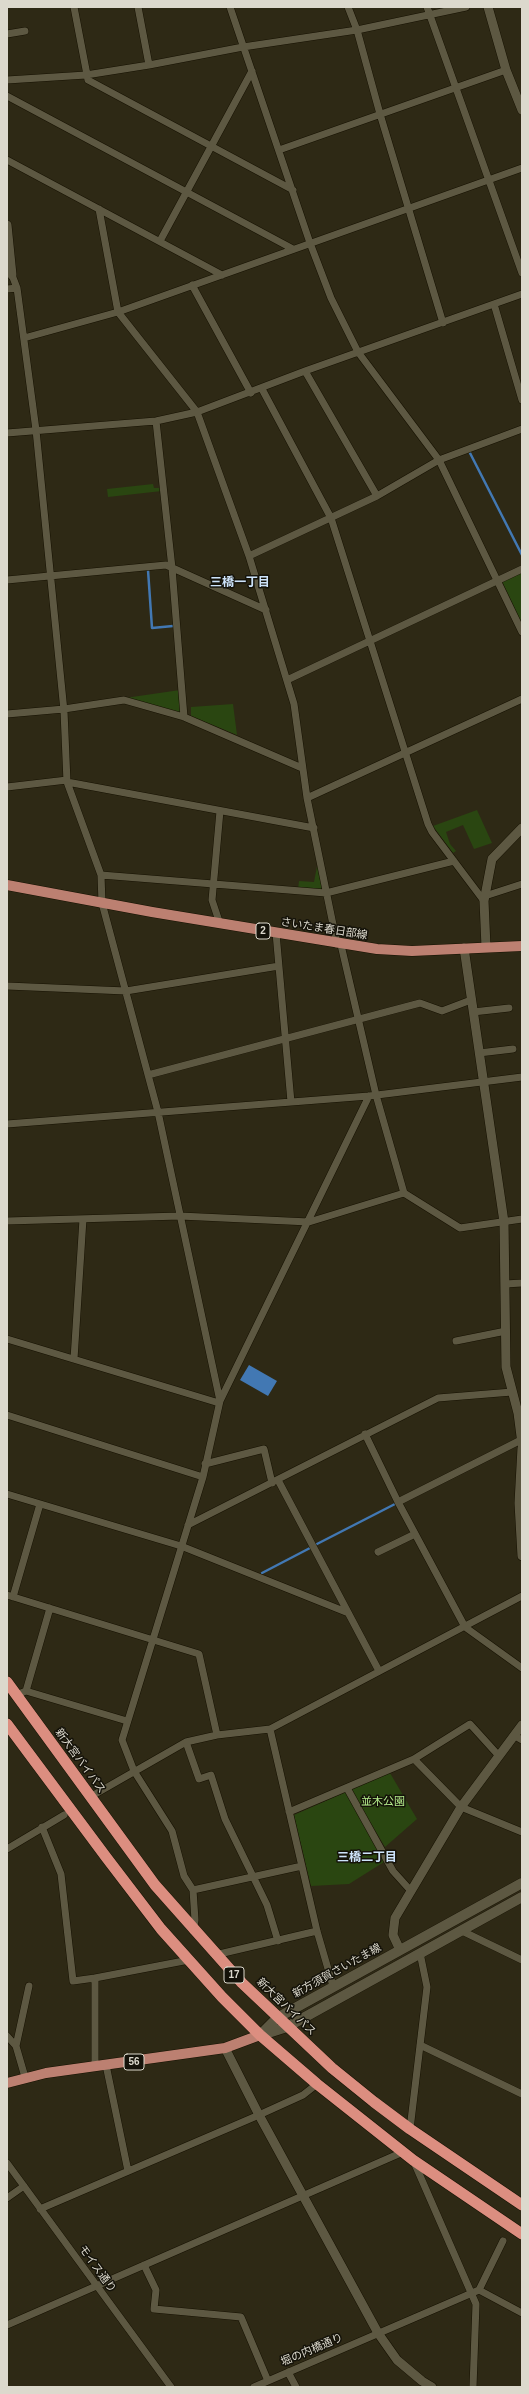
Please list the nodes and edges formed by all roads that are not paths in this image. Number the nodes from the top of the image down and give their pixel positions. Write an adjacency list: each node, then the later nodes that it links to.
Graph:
1 (74, 7): 15 (street)
2 (138, 7): 12 (street)
3 (230, 7): 11 (street)
4 (348, 7): 8 (street)
5 (466, 7): 7 (street)
6 (488, 7): 13 (street)
7 (429, 11): 8 (street); 17 (street)
8 (357, 30): 11 (street); 20 (street)
9 (25, 31): 10 (street)
10 (7, 34)
11 (243, 47): 12 (street); 14 (street)
12 (149, 65): 15 (street)
13 (506, 70): 17 (street); 19 (street)
14 (252, 71): 21 (street); 22 (street)
15 (86, 75): 16 (street); 21 (street)
16 (7, 80)
17 (455, 88): 20 (street); 25 (street)
18 (7, 96): 27 (street)
19 (522, 110)
20 (380, 114): 22 (street); 29 (street)
21 (211, 147): 26 (street); 27 (street)
22 (279, 150): 26 (street)
23 (7, 160): 28 (street)
24 (522, 168): 25 (street)
25 (488, 180): 29 (street); 35 (street)
26 (293, 190): 32 (street)
27 (186, 193): 31 (street); 34 (street)
28 (99, 209): 31 (street); 43 (street)
29 (408, 209): 32 (street); 44 (street)
30 (7, 225): 33 (street)
31 (160, 242): 37 (street)
32 (310, 243): 34 (street); 46 (street)
33 (8, 247): 36 (street)
34 (293, 249): 37 (street)
35 (522, 273)
36 (12, 275): 39 (street)
37 (222, 275): 38 (street)
38 (192, 285): 43 (street); 49 (street)
39 (16, 288): 40 (street); 45 (street)
40 (7, 289)
41 (522, 294): 42 (street)
42 (494, 304): 44 (street); 50 (street)
43 (118, 312): 45 (street); 51 (street)
44 (443, 323): 46 (street)
45 (24, 338): 54 (street)
46 (358, 352): 47 (street); 56 (street)
47 (305, 371): 48 (street); 57 (street)
48 (262, 389): 49 (street); 58 (street)
49 (251, 392): 51 (street)
50 (522, 400)
51 (197, 412): 52 (street); 59 (street)
52 (156, 421): 54 (street); 60 (street)
53 (522, 429): 56 (street)
54 (36, 430): 55 (street); 62 (street)
55 (7, 433)
56 (439, 460): 57 (street); 64 (street)
57 (377, 496): 58 (street)
58 (331, 518): 59 (street); 67 (street)
59 (249, 556): 65 (street)
60 (172, 568): 62 (street); 65 (street); 72 (street)
61 (522, 569): 64 (street)
62 (50, 576): 63 (street); 70 (street)
63 (7, 580)
64 (498, 580): 66 (street); 67 (street)
65 (266, 610): 68 (street)
66 (522, 632)
67 (370, 640): 68 (street); 73 (street)
68 (287, 680): 74 (street)
69 (522, 699): 73 (street)
70 (64, 709): 71 (street); 72 (street); 75 (street)
71 (7, 714)
72 (184, 717): 74 (street)
73 (405, 753): 77 (street); 81 (street)
74 (302, 768): 77 (street)
75 (67, 781): 76 (street); 78 (street); 82 (street)
76 (7, 787)
77 (307, 798): 79 (street)
78 (220, 811): 79 (street); 83 (street)
79 (314, 828): 86 (street)
80 (522, 828): 87 (street)
81 (454, 861): 86 (street); 87 (street)
82 (101, 875): 83 (street); 88 (street)
83 (213, 884): 86 (street); 89 (street)
84 (522, 884): 87 (street)
85 (7, 885): 88 (main road, さいたま春日部線 / 2)
86 (326, 893): 91 (street)
87 (484, 899): 93 (street)
88 (102, 903): 89 (main road, さいたま春日部線 / 2); 97 (street)
89 (220, 924): 90 (main road, さいたま春日部線 / 2)
90 (276, 933): 91 (main road, さいたま春日部線 / 2); 95 (street)
91 (339, 944): 94 (main road, さいたま春日部線 / 2); 101 (street)
92 (522, 946): 93 (main road, さいたま春日部線 / 2)
93 (486, 947): 94 (main road, さいたま春日部線 / 2)
94 (464, 948): 98 (street)
95 (279, 966): 97 (street); 102 (street)
96 (7, 986): 97 (street)
97 (126, 991): 105 (street)
98 (471, 1000): 100 (street); 101 (street)
99 (509, 1008): 100 (street)
100 (472, 1012): 104 (street)
101 (358, 1020): 102 (street); 108 (street)
102 (286, 1039): 105 (street); 109 (street)
103 (513, 1049): 104 (street)
104 (479, 1053): 107 (street)
105 (148, 1075): 110 (street)
106 (522, 1077): 107 (street)
107 (484, 1082): 108 (street); 118 (street)
108 (372, 1096): 109 (street); 112 (street); 117 (street)
109 (291, 1102): 110 (street)
110 (158, 1112): 111 (street); 113 (street)
111 (7, 1124)
112 (404, 1193): 117 (street); 118 (street)
113 (180, 1216): 114 (street); 117 (street); 126 (street)
114 (83, 1219): 116 (street); 124 (street)
115 (522, 1219): 118 (street)
116 (7, 1221)
117 (309, 1222): 126 (street)
118 (504, 1222): 120 (street)
119 (522, 1283): 120 (street)
120 (505, 1284): 121 (street)
121 (506, 1331): 123 (street); 125 (street)
122 (7, 1339): 124 (street)
123 (456, 1341)
124 (74, 1359): 126 (street)
125 (512, 1392): 128 (street); 129 (street)
126 (219, 1403): 132 (street)
127 (7, 1415): 133 (street)
128 (365, 1434): 134 (street); 136 (street)
129 (522, 1440): 130 (street); 136 (street)
130 (522, 1444)
131 (522, 1448): 137 (street)
132 (206, 1464): 133 (street); 134 (street)
133 (203, 1476): 139 (street)
134 (275, 1482): 139 (street); 147 (street)
135 (7, 1494): 138 (street)
136 (398, 1502): 140 (street)
137 (520, 1503): 143 (street)
138 (40, 1504): 141 (street); 144 (street)
139 (188, 1525): 141 (street)
140 (415, 1534): 142 (street); 148 (street)
141 (181, 1546): 147 (street); 149 (street)
142 (378, 1552)
143 (522, 1556)
144 (10, 1596): 146 (street)
145 (522, 1596): 148 (street)
146 (50, 1608): 149 (street); 153 (street)
147 (346, 1612): 151 (street)
148 (465, 1627): 150 (street); 151 (street)
149 (152, 1639): 154 (street); 158 (street)
150 (522, 1668)
151 (378, 1671): 157 (street)
152 (7, 1682): 153 (highway, 新大宮バイパス / 17)
153 (21, 1693): 154 (street); 165 (highway, 新大宮バイパス / 17)
154 (127, 1721): 163 (street)
155 (7, 1724): 185 (highway, 17)
156 (522, 1725): 159 (street)
157 (270, 1728): 158 (street); 167 (street)
158 (217, 1735): 160 (street)
159 (518, 1738): 161 (street)
160 (186, 1742): 163 (street); 173 (street)
161 (499, 1756): 162 (street); 166 (street)
162 (414, 1759): 164 (street); 166 (street)
163 (134, 1771): 165 (street); 175 (street)
164 (347, 1788): 167 (street); 176 (street)
165 (90, 1797): 178 (highway, 新大宮バイパス / 17)
166 (460, 1807): 170 (street); 176 (street)
167 (290, 1812): 172 (street)
168 (64, 1815): 169 (street)
169 (42, 1827): 171 (street); 187 (street)
170 (522, 1832)
171 (7, 1849)
172 (302, 1866): 173 (street); 179 (street)
173 (253, 1877): 175 (street); 181 (street)
174 (522, 1883): 182 (main road, 新方須賀さいたま線)
175 (193, 1890): 178 (street)
176 (411, 1891): 182 (street)
177 (522, 1897): 180 (main road)
178 (193, 1931): 184 (highway, 新大宮バイパス / 17)
179 (317, 1931): 181 (street); 189 (street)
180 (462, 1931): 183 (main road); 186 (street)
181 (278, 1940): 184 (street)
182 (400, 1950): 189 (main road, 新方須賀さいたま線)
183 (420, 1953): 191 (main road); 194 (street)
184 (215, 1956): 190 (highway, 新大宮バイパス / 17)
185 (189, 1960): 187 (street); 192 (highway, 17)
186 (522, 1960)
187 (95, 1978): 198 (street)
188 (29, 1986): 195 (street)
189 (333, 1986): 190 (main road, 新方須賀さいたま線)
190 (277, 2018): 191 (highway, 新大宮バイパス / 17); 192 (main road, 新方須賀さいたま線)
191 (287, 2028): 192 (main road); 204 (highway, 新大宮バイパス / 17)
192 (260, 2035): 196 (main road, 56); 201 (highway, 17)
193 (7, 2036): 195 (street)
194 (420, 2045): 202 (street); 204 (street)
195 (16, 2046): 199 (street)
196 (225, 2048): 197 (main road, 56); 203 (street)
197 (106, 2065): 198 (main road, 56); 208 (street)
198 (95, 2066): 199 (main road, 56)
199 (25, 2077): 200 (main road, 56)
200 (7, 2083)
201 (317, 2084): 203 (street); 205 (highway, 17)
202 (522, 2094)
203 (259, 2115): 208 (street); 210 (street)
204 (410, 2129): 212 (highway, 新大宮バイパス / 17)
205 (403, 2152): 206 (highway, 17); 210 (street)
206 (413, 2160): 214 (highway, 17); 218 (street)
207 (7, 2163): 209 (street, モイス通り)
208 (128, 2171): 213 (street)
209 (24, 2186): 211 (street); 213 (street, モイス通り)
210 (304, 2197): 216 (street); 221 (street)
211 (7, 2198)
212 (522, 2205)
213 (40, 2209): 217 (street, モイス通り)
214 (522, 2234)
215 (503, 2241): 218 (street)
216 (144, 2266): 217 (street); 223 (street)
217 (96, 2286): 220 (street); 224 (street, モイス通り)
218 (475, 2292): 219 (street); 221 (street, 堀の内橋通り); 228 (street)
219 (522, 2313)
220 (7, 2325)
221 (378, 2333): 222 (street, 堀の内橋通り); 227 (street)
222 (288, 2372): 223 (street, 堀の内橋通り); 226 (street)
223 (268, 2381): 225 (street, 堀の内橋通り)
224 (171, 2387)
225 (254, 2387)
226 (296, 2387)
227 (432, 2387)
228 (473, 2387)

